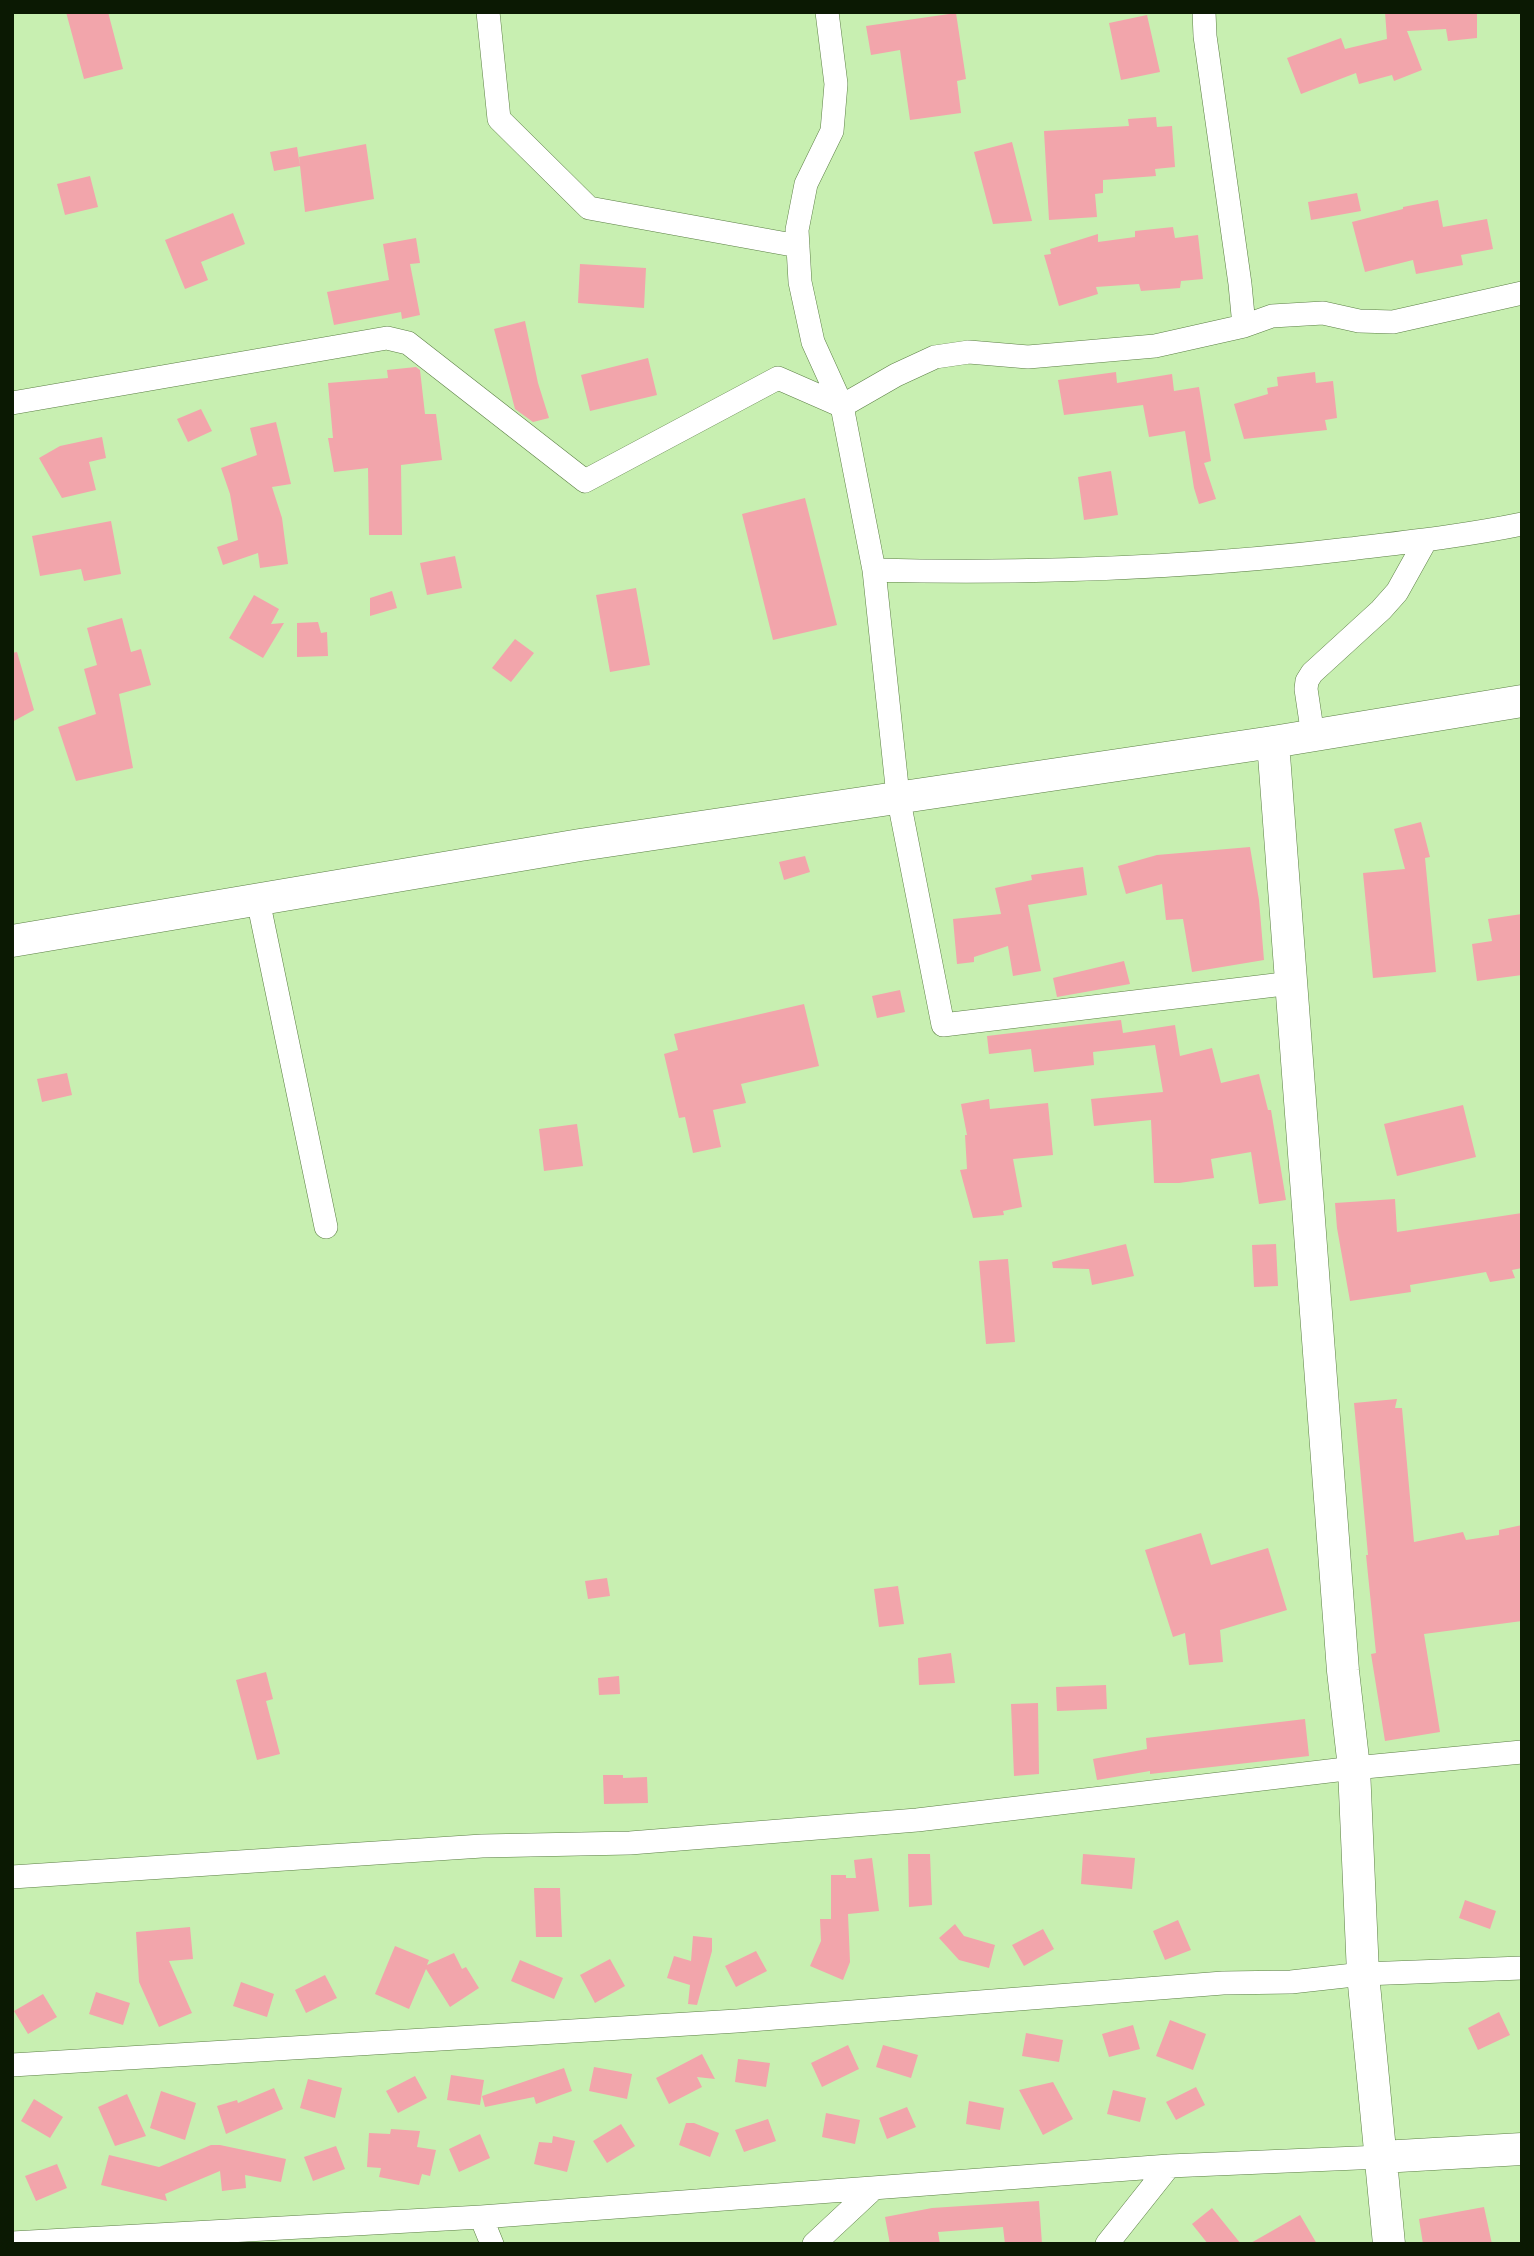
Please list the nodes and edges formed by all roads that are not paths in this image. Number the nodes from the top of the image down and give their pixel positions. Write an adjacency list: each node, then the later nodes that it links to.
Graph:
1 (488, 12): 4 (street)
2 (827, 12): 4 (street)
3 (1204, 12): 6 (street)
4 (798, 246): 8 (street)
5 (1522, 293): 6 (street)
6 (1244, 327): 8 (street)
7 (12, 403): 8 (street)
8 (842, 406): 11 (street)
9 (1522, 524): 10 (street)
10 (1426, 540): 11 (street); 13 (street)
11 (874, 570): 15 (street)
12 (1522, 701): 13 (street)
13 (1313, 736): 14 (street)
14 (1273, 742): 15 (street); 18 (street)
15 (898, 796): 16 (street); 18 (street)
16 (258, 900): 17 (street); 19 (street)
17 (12, 941)
18 (1292, 983): 21 (street)
19 (326, 1227)
20 (1522, 1752): 21 (street)
21 (1353, 1768): 22 (street); 24 (street)
22 (12, 1877)
23 (1522, 1968): 24 (street)
24 (1363, 1974): 25 (street); 27 (street)
25 (12, 2065)
26 (1522, 2149): 27 (street)
27 (1381, 2157): 28 (street); 36 (street)
28 (1169, 2166): 29 (street); 35 (street)
29 (874, 2188): 30 (street); 34 (street)
30 (481, 2217): 31 (street); 33 (street)
31 (229, 2237): 32 (street)
32 (12, 2243)
33 (492, 2244)
34 (814, 2244)
35 (1107, 2244)
36 (1389, 2244)

